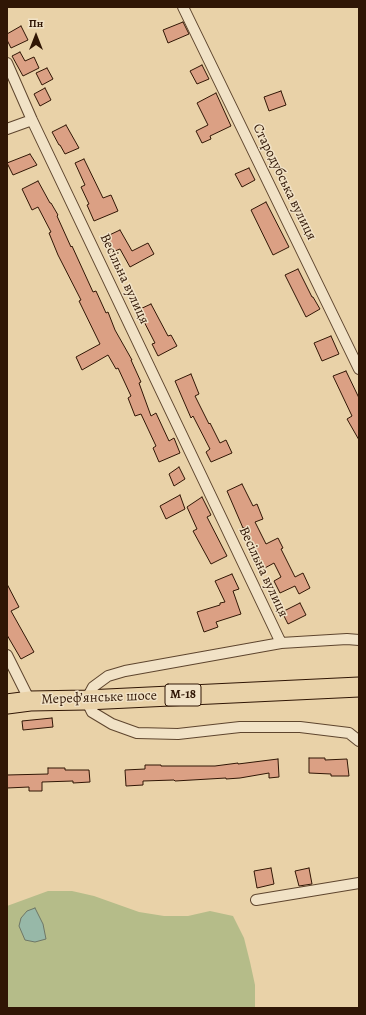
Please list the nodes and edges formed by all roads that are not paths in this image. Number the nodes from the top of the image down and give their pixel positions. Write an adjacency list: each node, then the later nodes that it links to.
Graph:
1 (183, 7): 5 (street, Стародубська вулиця)
2 (7, 63): 3 (street, Весільна вулиця)
3 (32, 120): 4 (street); 7 (street, Весільна вулиця)
4 (7, 129)
5 (359, 369)
6 (359, 640): 7 (street)
7 (281, 643): 10 (street)
8 (7, 655): 11 (street)
9 (359, 687): 10 (highway, Мереф’янське шосе / М-18)
10 (86, 700): 11 (highway, Мереф’янське шосе / М-18); 13 (street)
11 (30, 701): 12 (highway, Мереф’янське шосе / М-18)
12 (7, 704)
13 (359, 741)
14 (359, 883): 15 (street)
15 (256, 900)

